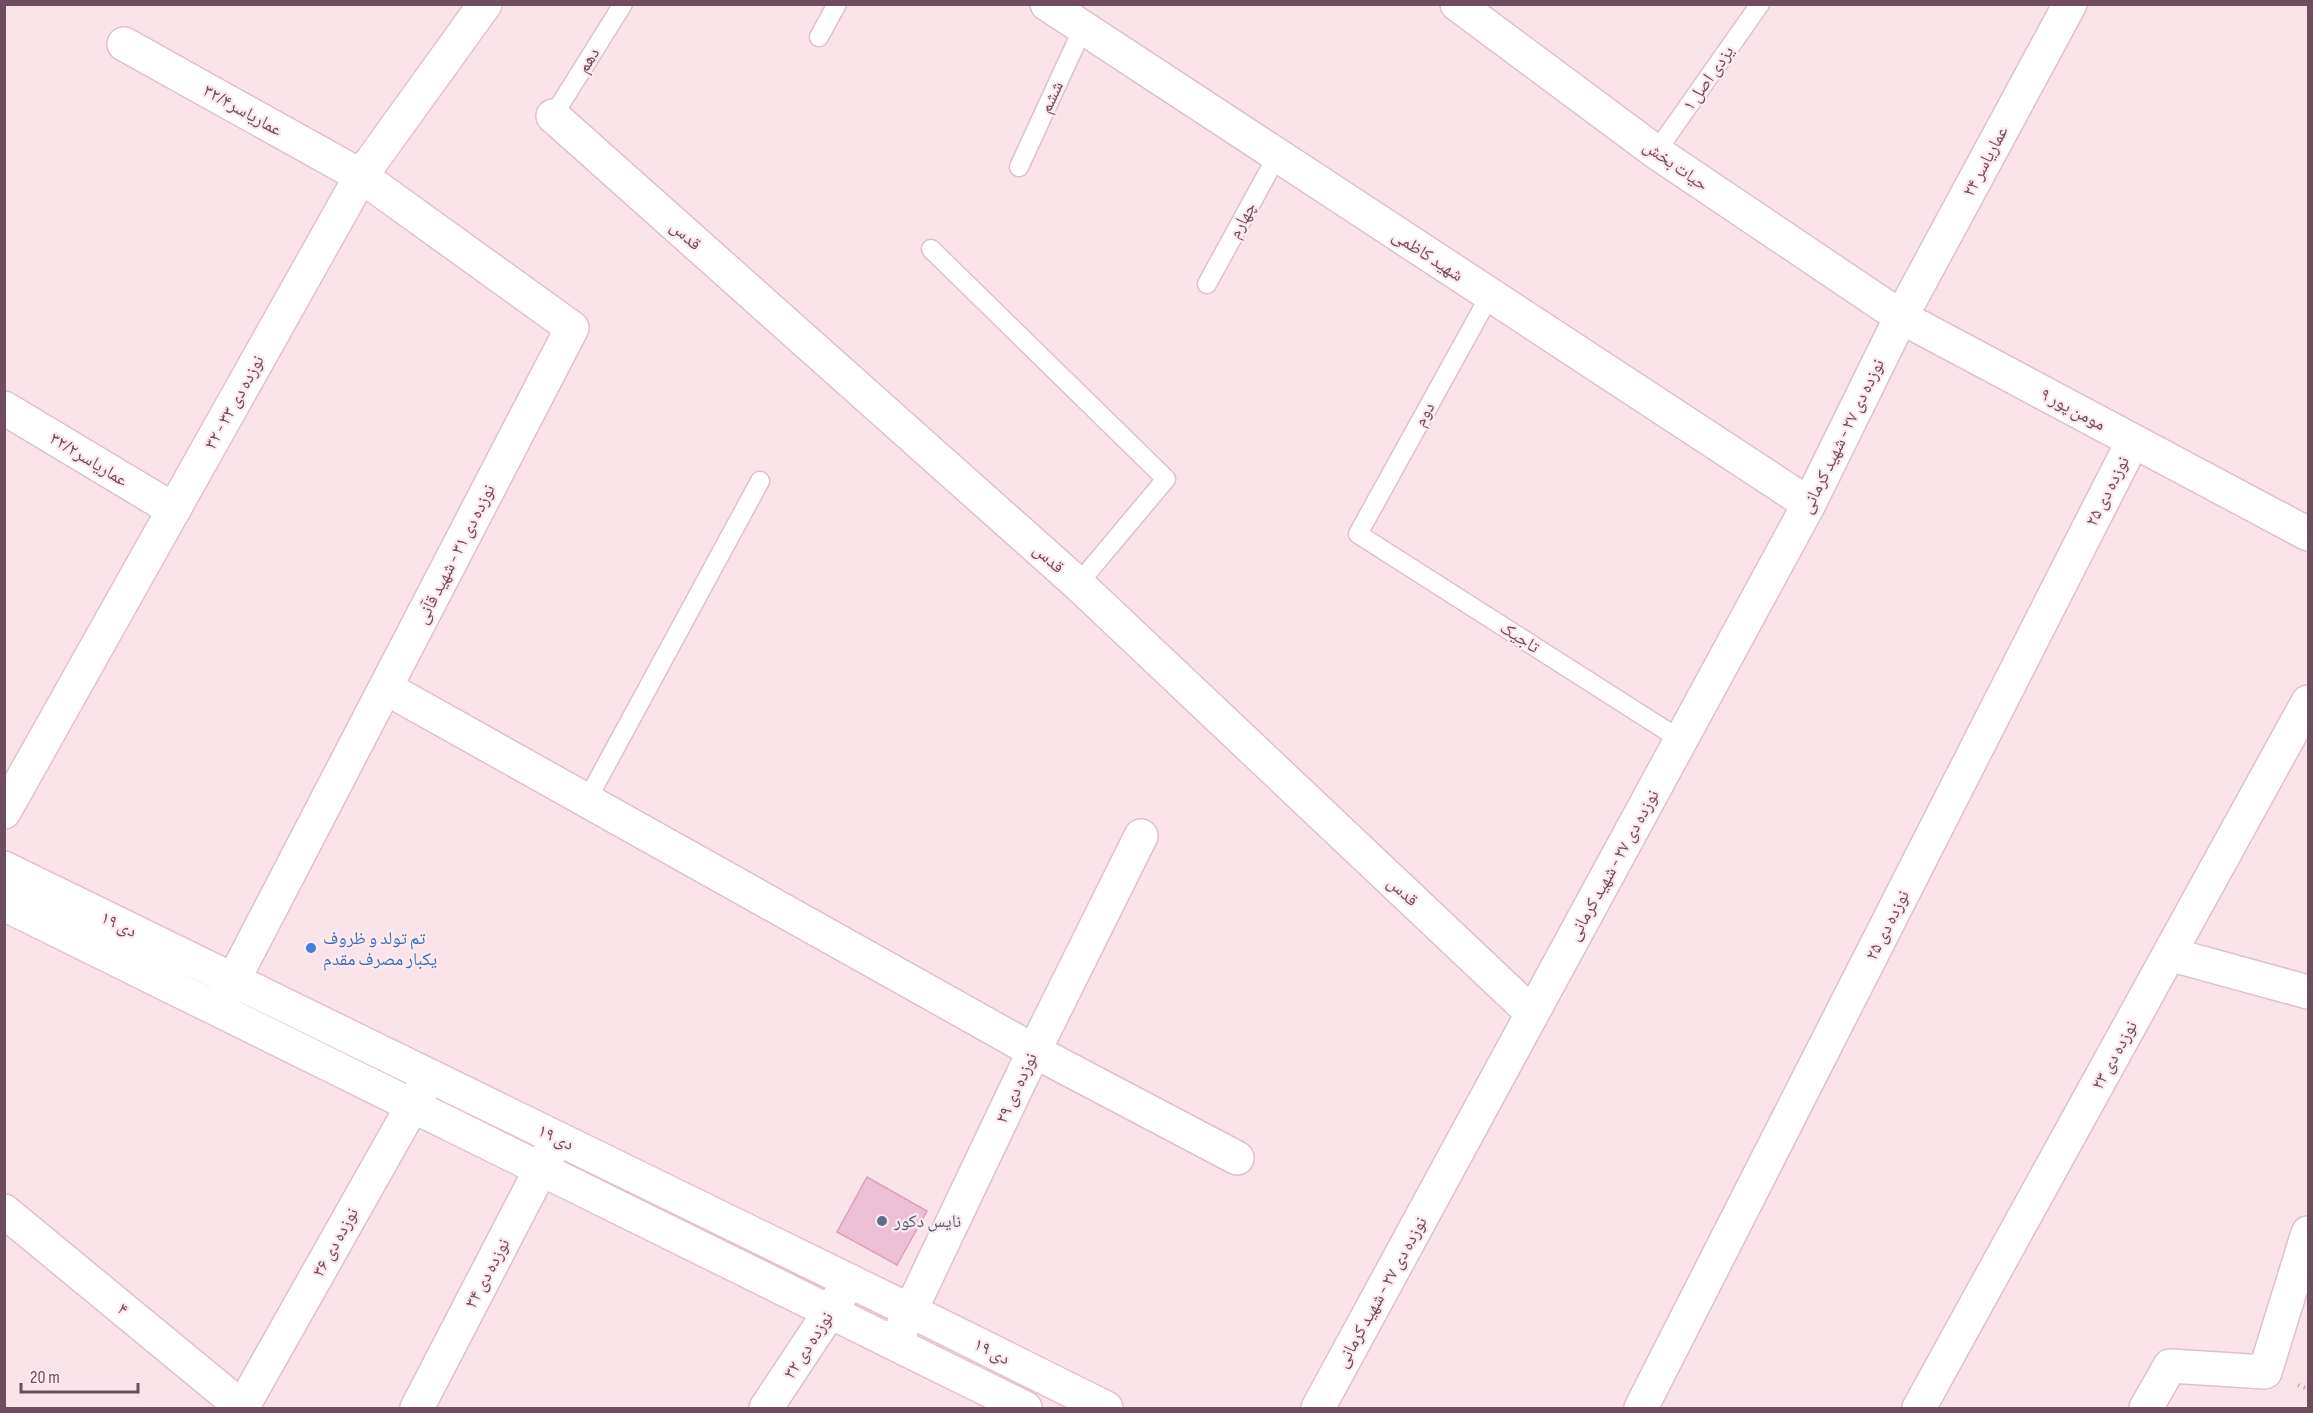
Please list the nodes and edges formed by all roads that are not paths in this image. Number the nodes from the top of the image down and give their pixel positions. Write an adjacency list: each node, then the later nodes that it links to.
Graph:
1 (485, 4): 15 (street, ۳۲ - نوزده دی ۳۳)
2 (623, 4): 11 (lane, دهم)
3 (837, 4): 9 (lane)
4 (1047, 4): 8 (street, شهید کاظمی)
5 (1457, 4): 12 (street, حیات بخش)
6 (1760, 4): 12 (lane, یزدی اصل ۱)
7 (2070, 4): 19 (street, عماریاسر ۲۴)
8 (1083, 28): 13 (street, شهید کاظمی); 14 (lane, ششم)
9 (819, 36)
10 (124, 44): 15 (street, عماریاسر۳۲/۴)
11 (553, 116): 27 (street, قدس)
12 (1656, 152): 19 (street, حیات بخش)
13 (1277, 156): 17 (lane, چهارم); 18 (street, شهید کاظمی)
14 (1018, 166)
15 (361, 176): 24 (street, ۳۲ - نوزده دی ۳۳); 28 (street, نوزده دی ۳۱ - شهید قآنی)
16 (931, 249): 27 (lane)
17 (1207, 284)
18 (1490, 295): 23 (street, شهید کاظمی); 25 (lane, دوم)
19 (1901, 317): 21 (street, مومن پور ۹); 23 (street, نوزده دی ۲۷ - شهید کرمانی)
20 (4, 408): 24 (street, عماریاسر۳۲/۲)
21 (2133, 441): 26 (street, مومن پور ۹); 59 (street, نوزده دی ۲۵)
22 (760, 481): 31 (lane)
23 (1809, 504): 30 (street, نوزده دی ۲۷ - شهید کرمانی)
24 (174, 510): 32 (street, ۳۲ - نوزده دی ۳۳)
25 (1358, 534): 30 (lane, تاجیک)
26 (2308, 534)
27 (1078, 584): 40 (street, قدس)
28 (386, 688): 31 (street); 37 (street, نوزده دی ۳۱ - شهید قآنی)
29 (2308, 702): 36 (street, نوزده دی ۲۳)
30 (1681, 740): 40 (street, نوزده دی ۲۷ - شهید کرمانی)
31 (587, 800): 41 (street)
32 (4, 812)
33 (1141, 836): 41 (street, نوزده دی ۲۹)
34 (4, 868): 37 (street, ۱۹ دی)
35 (4, 904): 39 (street, ۱۹ دی)
36 (2169, 954): 38 (street); 60 (street, نوزده دی ۲۳)
37 (233, 980): 39 (street, نوزده دی ۳۱ - شهید قآنی); 42 (street, ۱۹ دی)
38 (2308, 992)
39 (218, 1010): 43 (street, ۱۹ دی)
40 (1532, 1013): 58 (street, نوزده دی ۲۷ - شهید کرمانی)
41 (1034, 1051): 45 (street); 51 (street, نوزده دی ۲۹)
42 (430, 1076): 43 (street, نوزده دی ۳۶); 44 (street, ۱۹ دی)
43 (412, 1106): 46 (street, ۱۹ دی); 53 (street, نوزده دی ۳۶)
44 (557, 1138): 46 (street, نوزده دی ۳۴); 49 (street, ۱۹ دی)
45 (1237, 1158)
46 (542, 1169): 50 (street, ۱۹ دی); 54 (street, نوزده دی ۳۴)
47 (4, 1211): 53 (street, ۴)
48 (2308, 1233): 61 (street)
49 (850, 1281): 50 (street, نوزده دی ۳۲); 51 (street, ۱۹ دی)
50 (831, 1311): 52 (street, ۱۹ دی); 55 (street, نوزده دی ۳۲)
51 (911, 1311): 52 (street, نوزده دی ۲۹); 57 (street, ۱۹ دی)
52 (896, 1343): 56 (street, ۱۹ دی)
53 (242, 1408)
54 (417, 1408)
55 (766, 1408)
56 (1025, 1408)
57 (1106, 1408)
58 (1317, 1408)
59 (1641, 1408)
60 (1919, 1408)
61 (2146, 1408)

